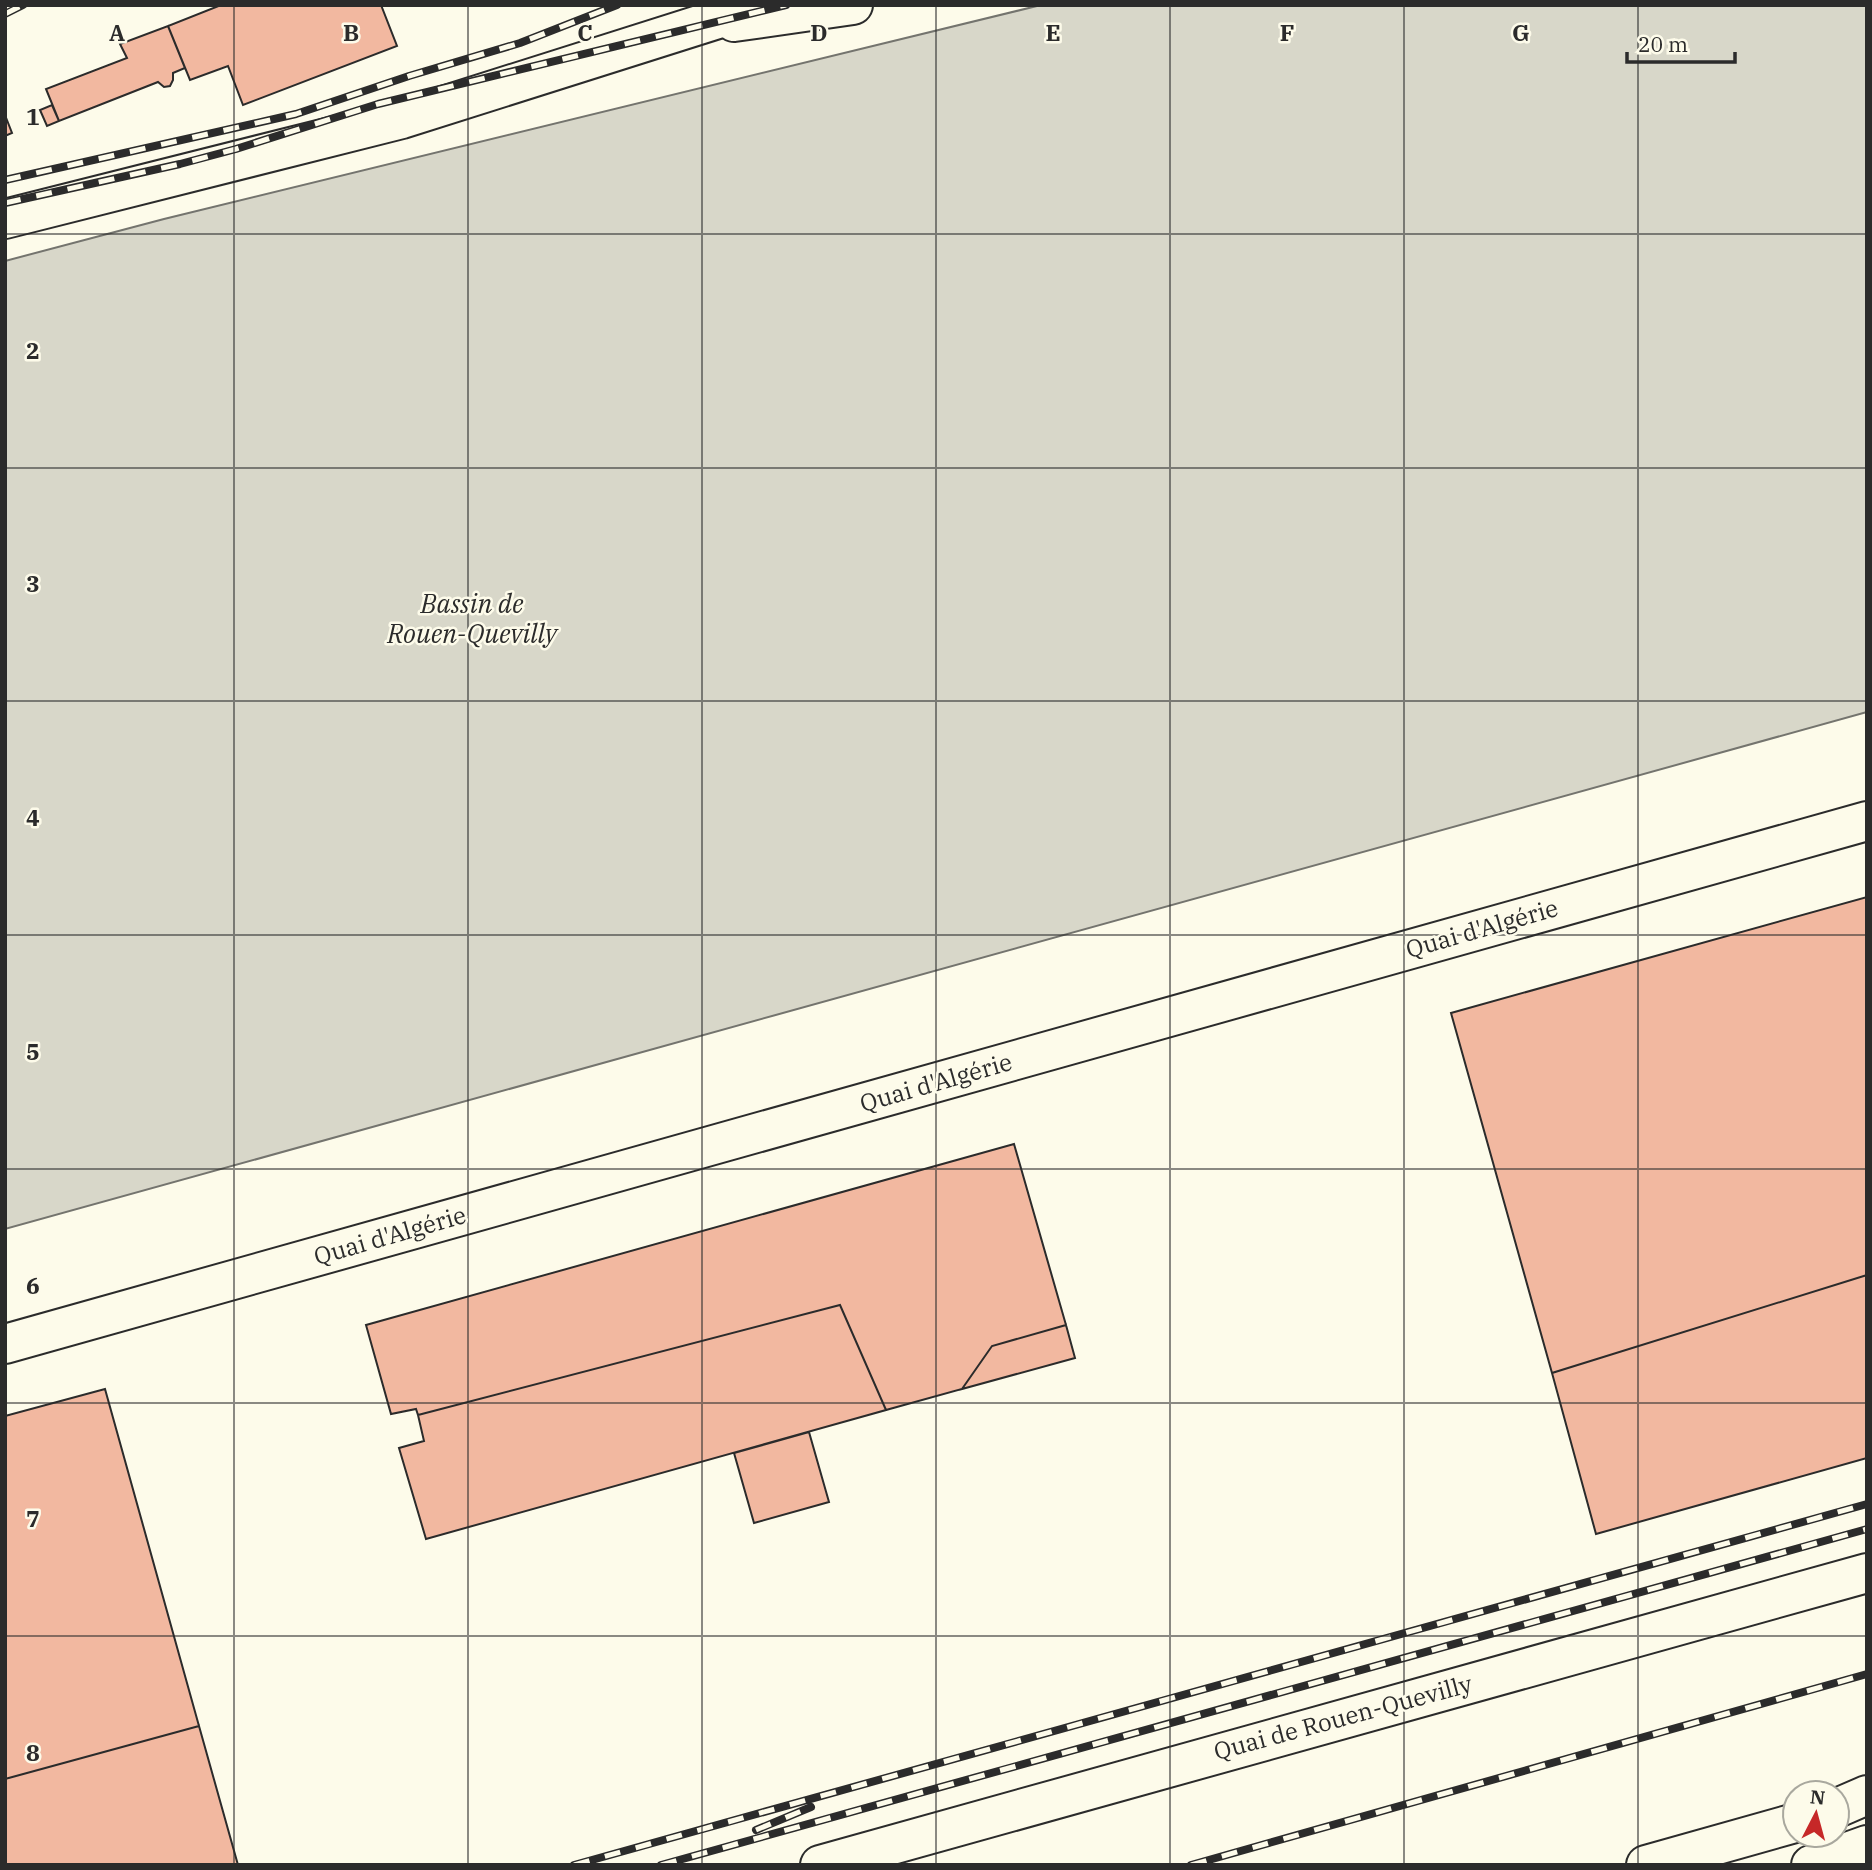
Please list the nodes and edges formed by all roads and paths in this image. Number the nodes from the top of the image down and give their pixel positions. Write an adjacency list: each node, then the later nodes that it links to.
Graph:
1 (762, 5): 3 (main road)
2 (852, 5): 3 (main road)
3 (691, 28): 4 (main road)
4 (5, 219)
5 (1867, 821): 6 (main road, Quai d'Algérie)
6 (5, 1344)
7 (1867, 1573): 10 (main road, Quai de Rouen-Quevilly)
8 (1781, 1827): 11 (main road)
9 (1867, 1845): 12 (main road)
10 (820, 1865)
11 (1646, 1865)
12 (1811, 1865)

